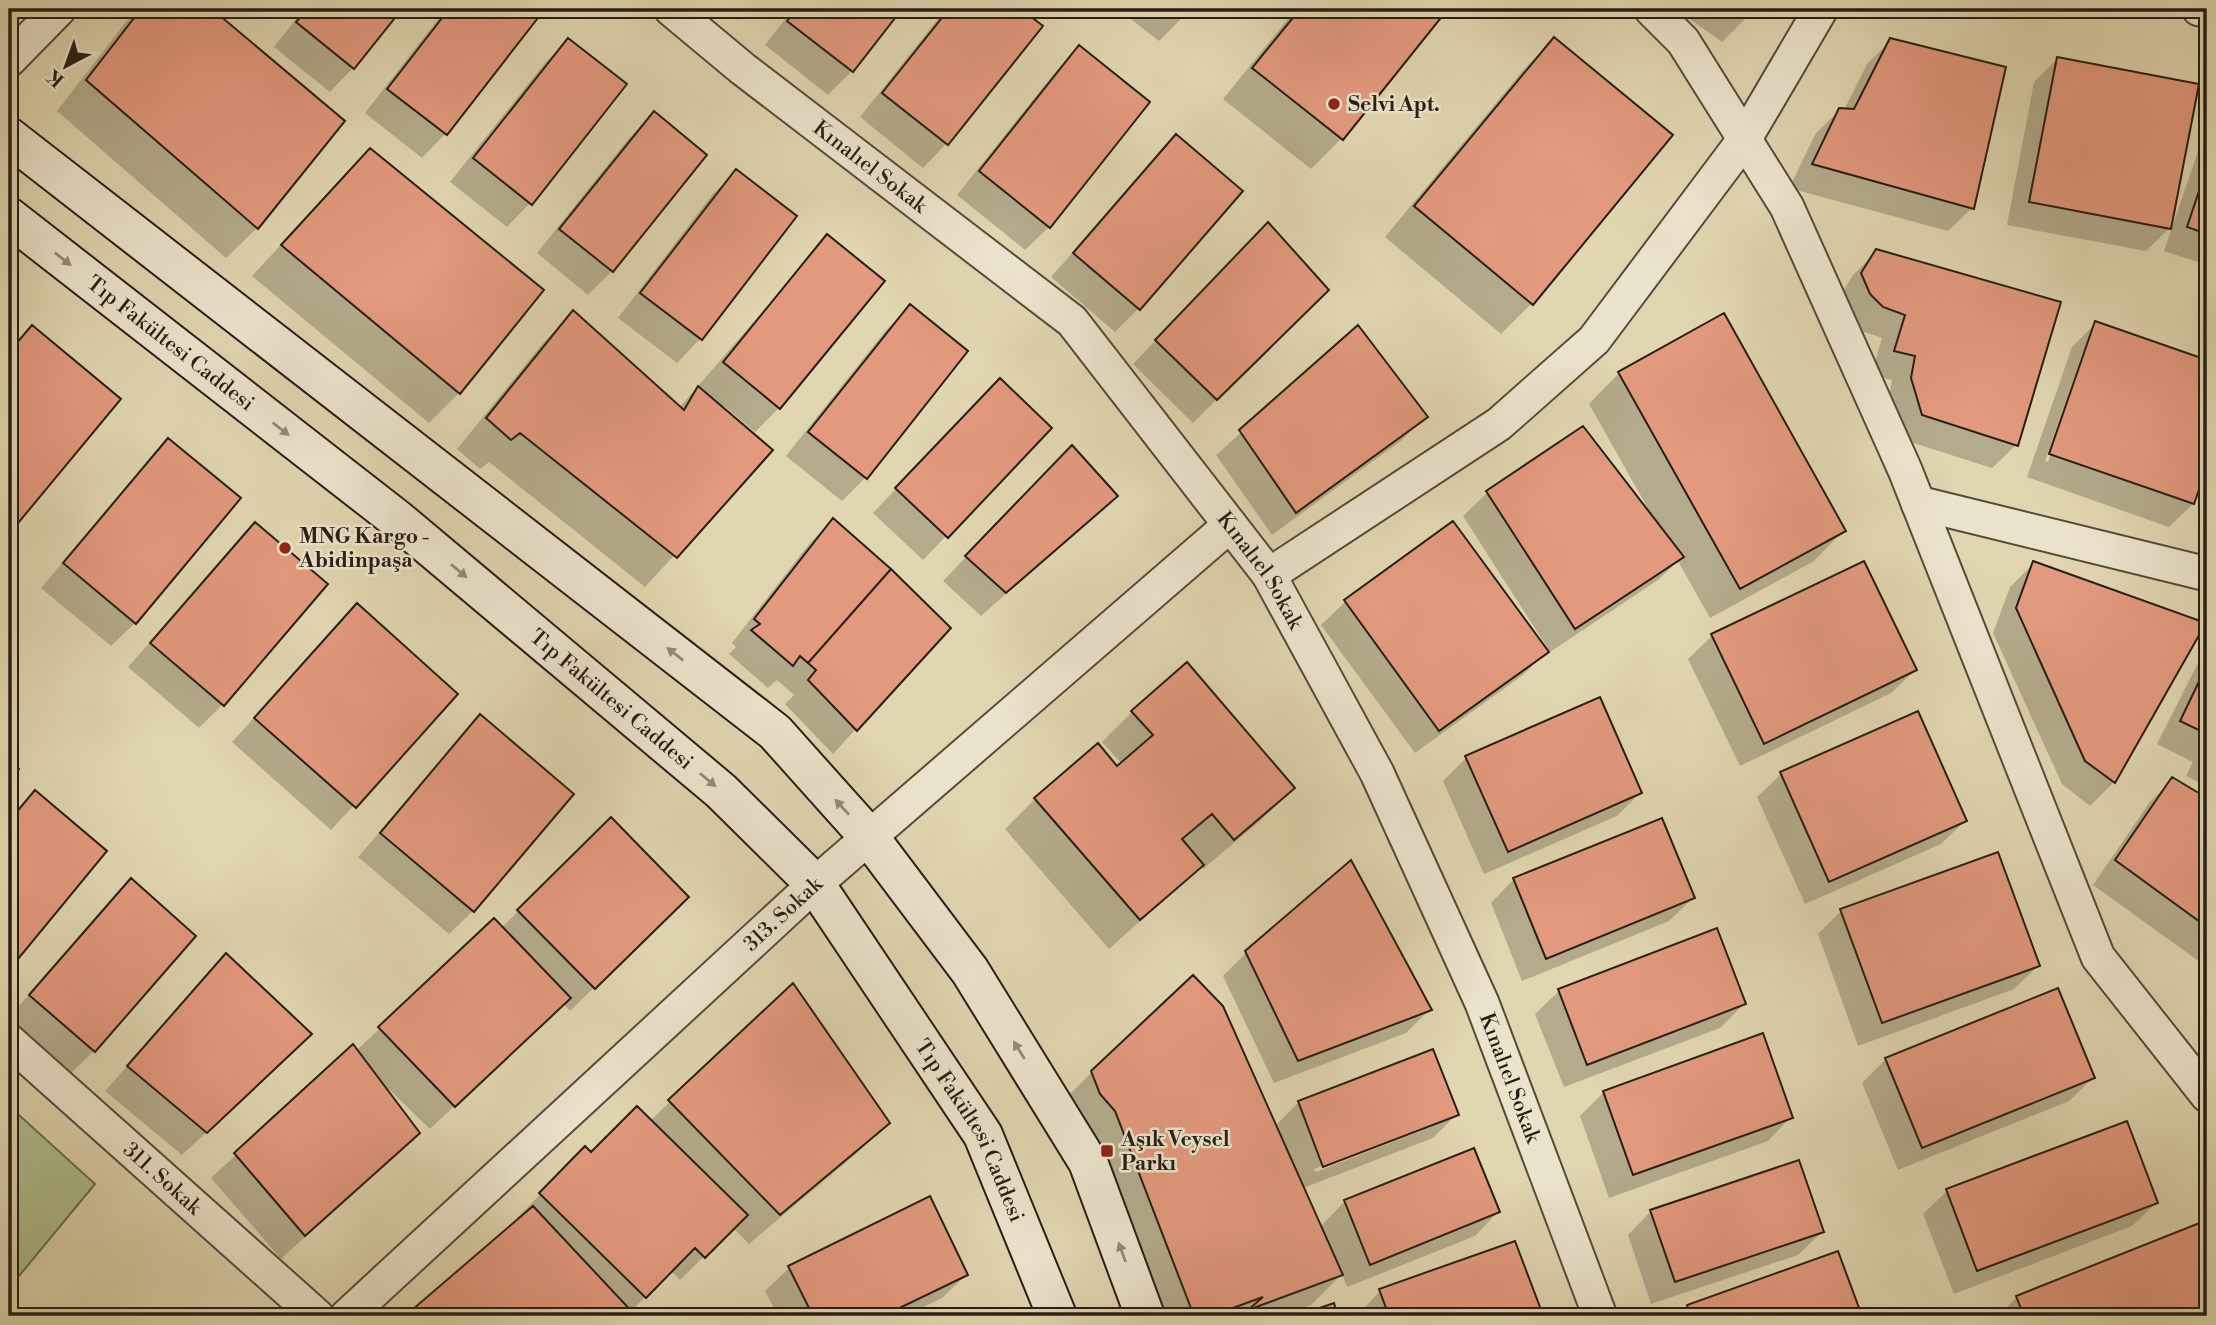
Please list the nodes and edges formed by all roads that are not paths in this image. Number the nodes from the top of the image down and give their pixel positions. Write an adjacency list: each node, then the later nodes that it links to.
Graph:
1 (59, 9): 7 (street)
2 (671, 9): 12 (street, Kınalıel Sokak)
3 (1651, 9): 9 (street)
4 (1821, 9): 9 (street)
5 (2199, 9): 6 (street)
6 (2207, 10)
7 (9, 60)
8 (9, 137): 15 (main road, one-way to 8)
9 (1744, 140): 11 (street); 14 (street)
10 (9, 217): 16 (main road, Tıp Fakültesi Caddesi, one-way to 16)
11 (1918, 503): 13 (street); 18 (street)
12 (1230, 525): 14 (street, Kınalıel Sokak); 15 (street, 313. Sokak)
13 (2207, 574)
14 (1269, 575): 23 (street, Kınalıel Sokak)
15 (869, 837): 16 (street, 313. Sokak); 22 (main road, one-way to 15)
16 (815, 884): 20 (street, 313. Sokak); 21 (main road, Tıp Fakültesi Caddesi)
17 (9, 1041): 19 (street, 311. Sokak)
18 (2207, 1095)
19 (317, 1316)
20 (347, 1316)
21 (1057, 1316)
22 (1145, 1316)
23 (1600, 1316)

